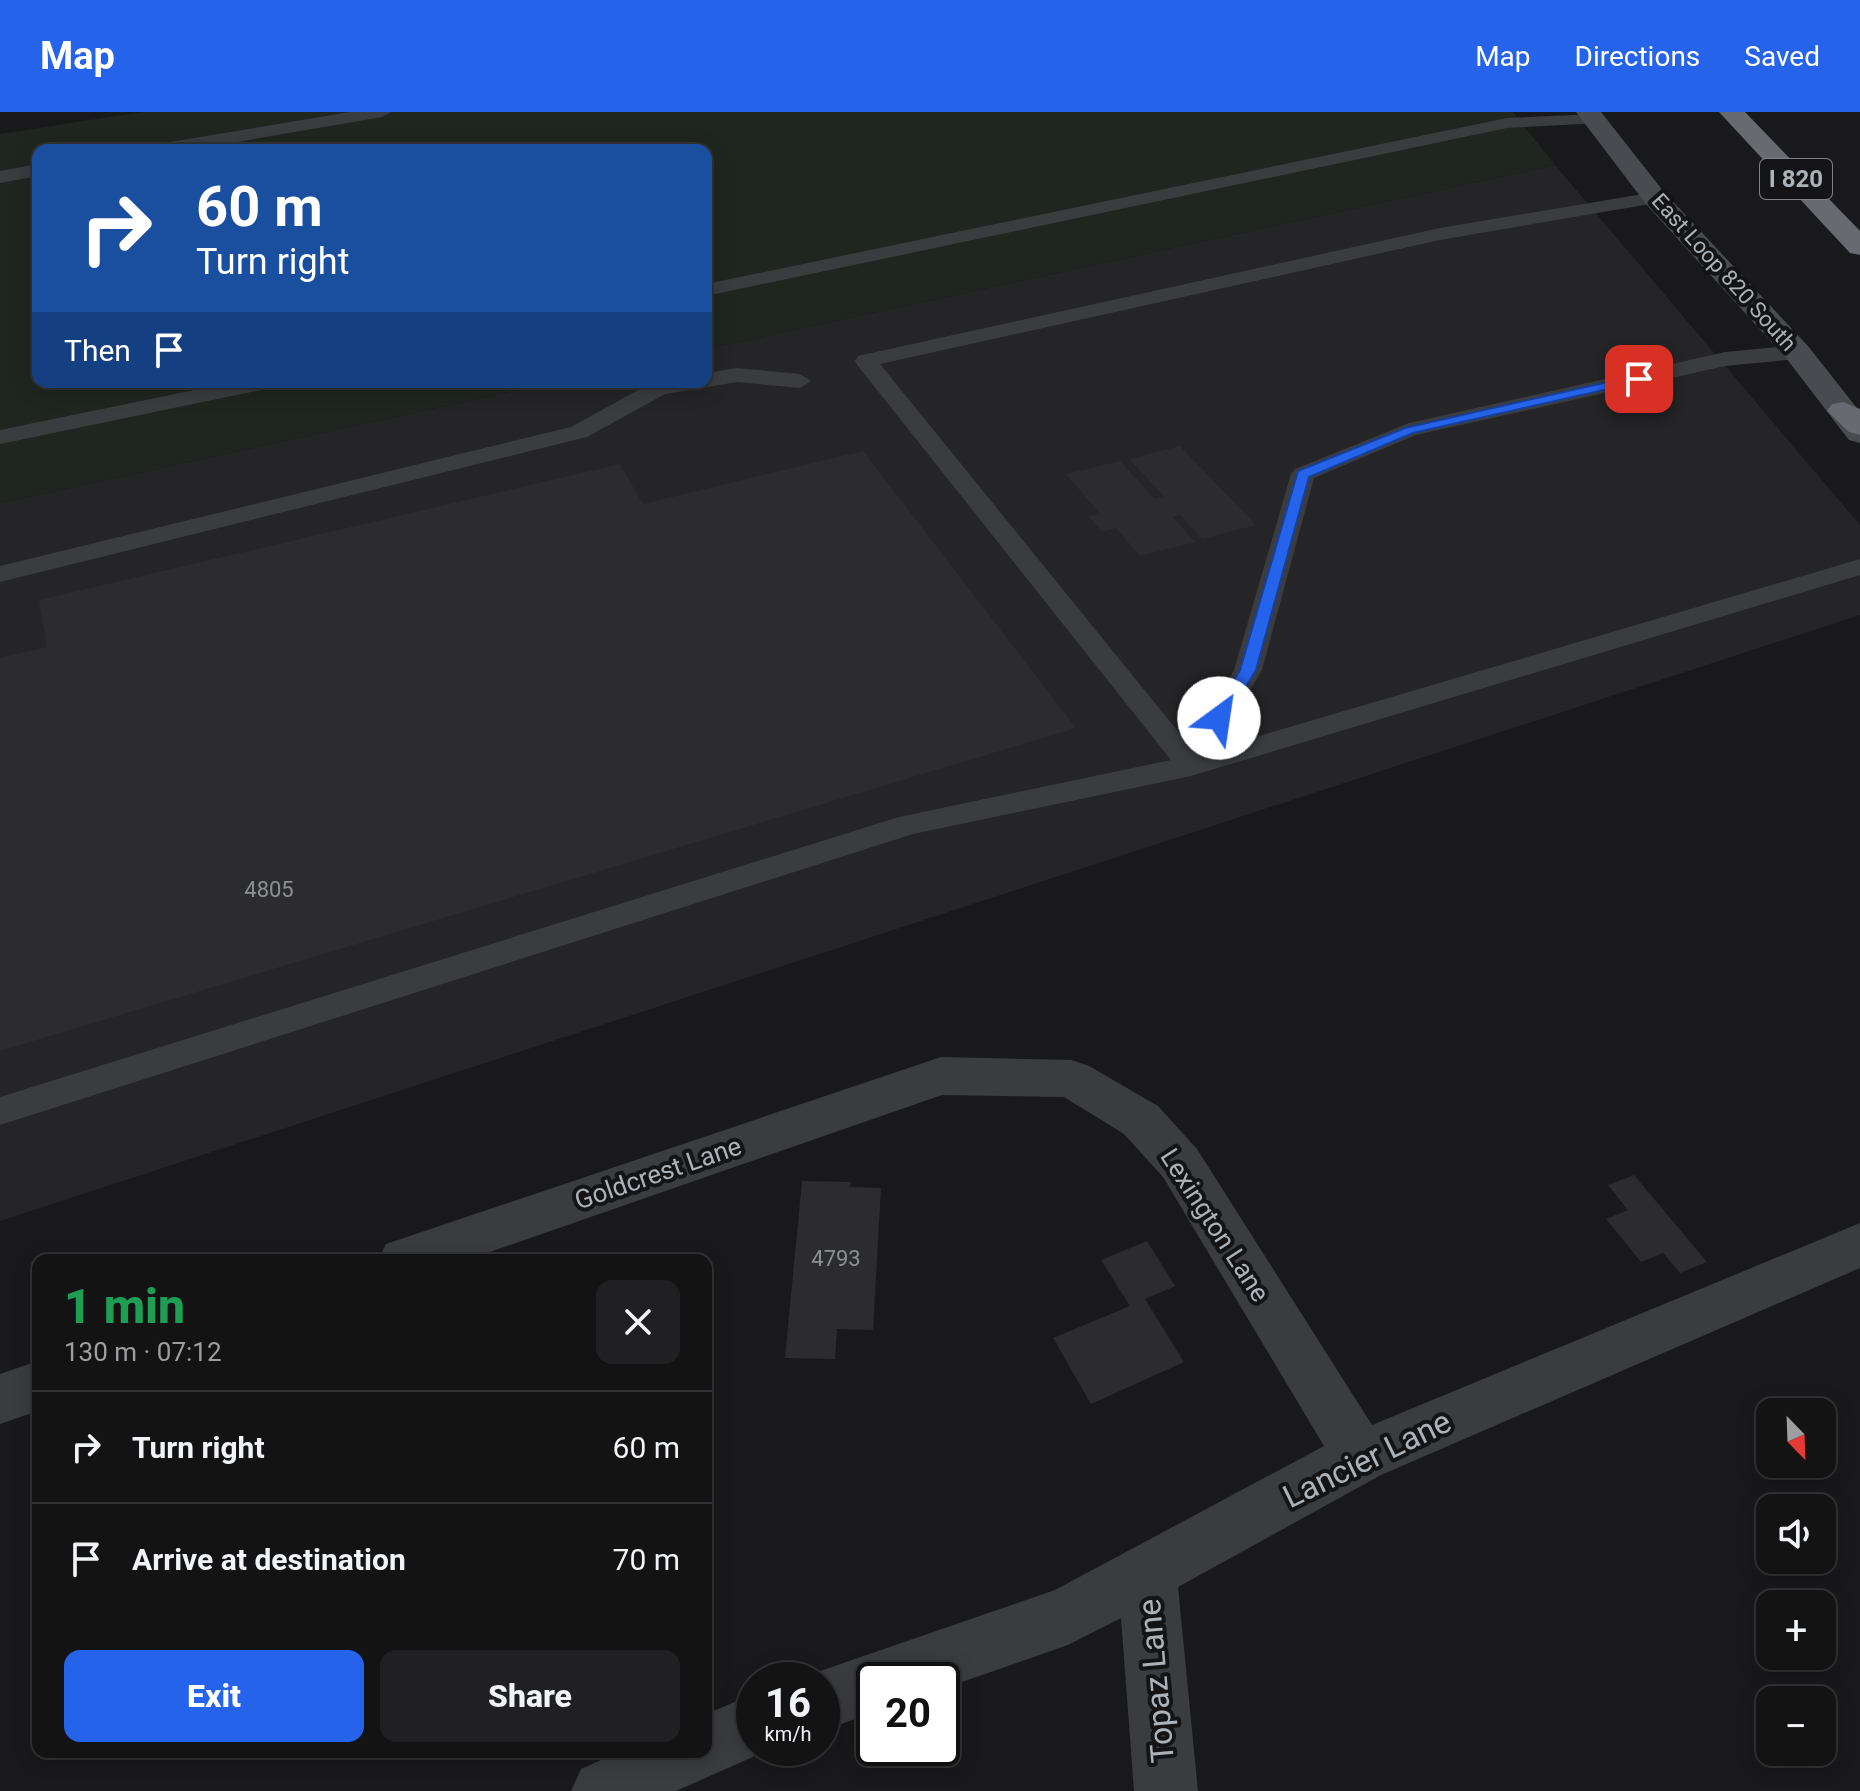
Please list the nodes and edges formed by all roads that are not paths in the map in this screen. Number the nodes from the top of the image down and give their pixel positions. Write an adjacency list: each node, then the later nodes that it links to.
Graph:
1 (382, 112): 6 (lane)
2 (1490, 112): 5 (lane)
3 (1731, 112): 10 (highway, I 820)
4 (1592, 116): 5 (lane); 9 (main road, East Loop 820 South)
5 (1507, 123): 11 (lane)
6 (193, 144)
7 (32, 171): 8 (lane)
8 (0, 177)
9 (1655, 198): 12 (main road, East Loop 820 South); 21 (lane)
10 (1860, 247)
11 (712, 289)
12 (1797, 352): 17 (main road, East Loop 820 South); 21 (lane)
13 (712, 379): 14 (lane)
14 (800, 381)
15 (237, 388): 18 (lane)
16 (659, 388): 20 (lane)
17 (1854, 423)
18 (0, 437)
19 (1860, 567): 21 (lane)
20 (0, 574)
21 (1191, 766): 23 (lane)
22 (912, 1086): 25 (street, Goldcrest Lane); 28 (street, Lexington Lane)
23 (0, 1111)
24 (1860, 1245): 28 (street, Lancier Lane)
25 (422, 1254)
26 (32, 1388): 27 (street)
27 (0, 1399)
28 (1361, 1456): 29 (street, Lancier Lane)
29 (1147, 1572): 30 (street, Lancier Lane); 35 (street, Topaz Lane)
30 (932, 1662)
31 (736, 1733): 32 (street)
32 (712, 1743)
33 (678, 1758): 34 (street)
34 (603, 1791)
35 (1166, 1791)

